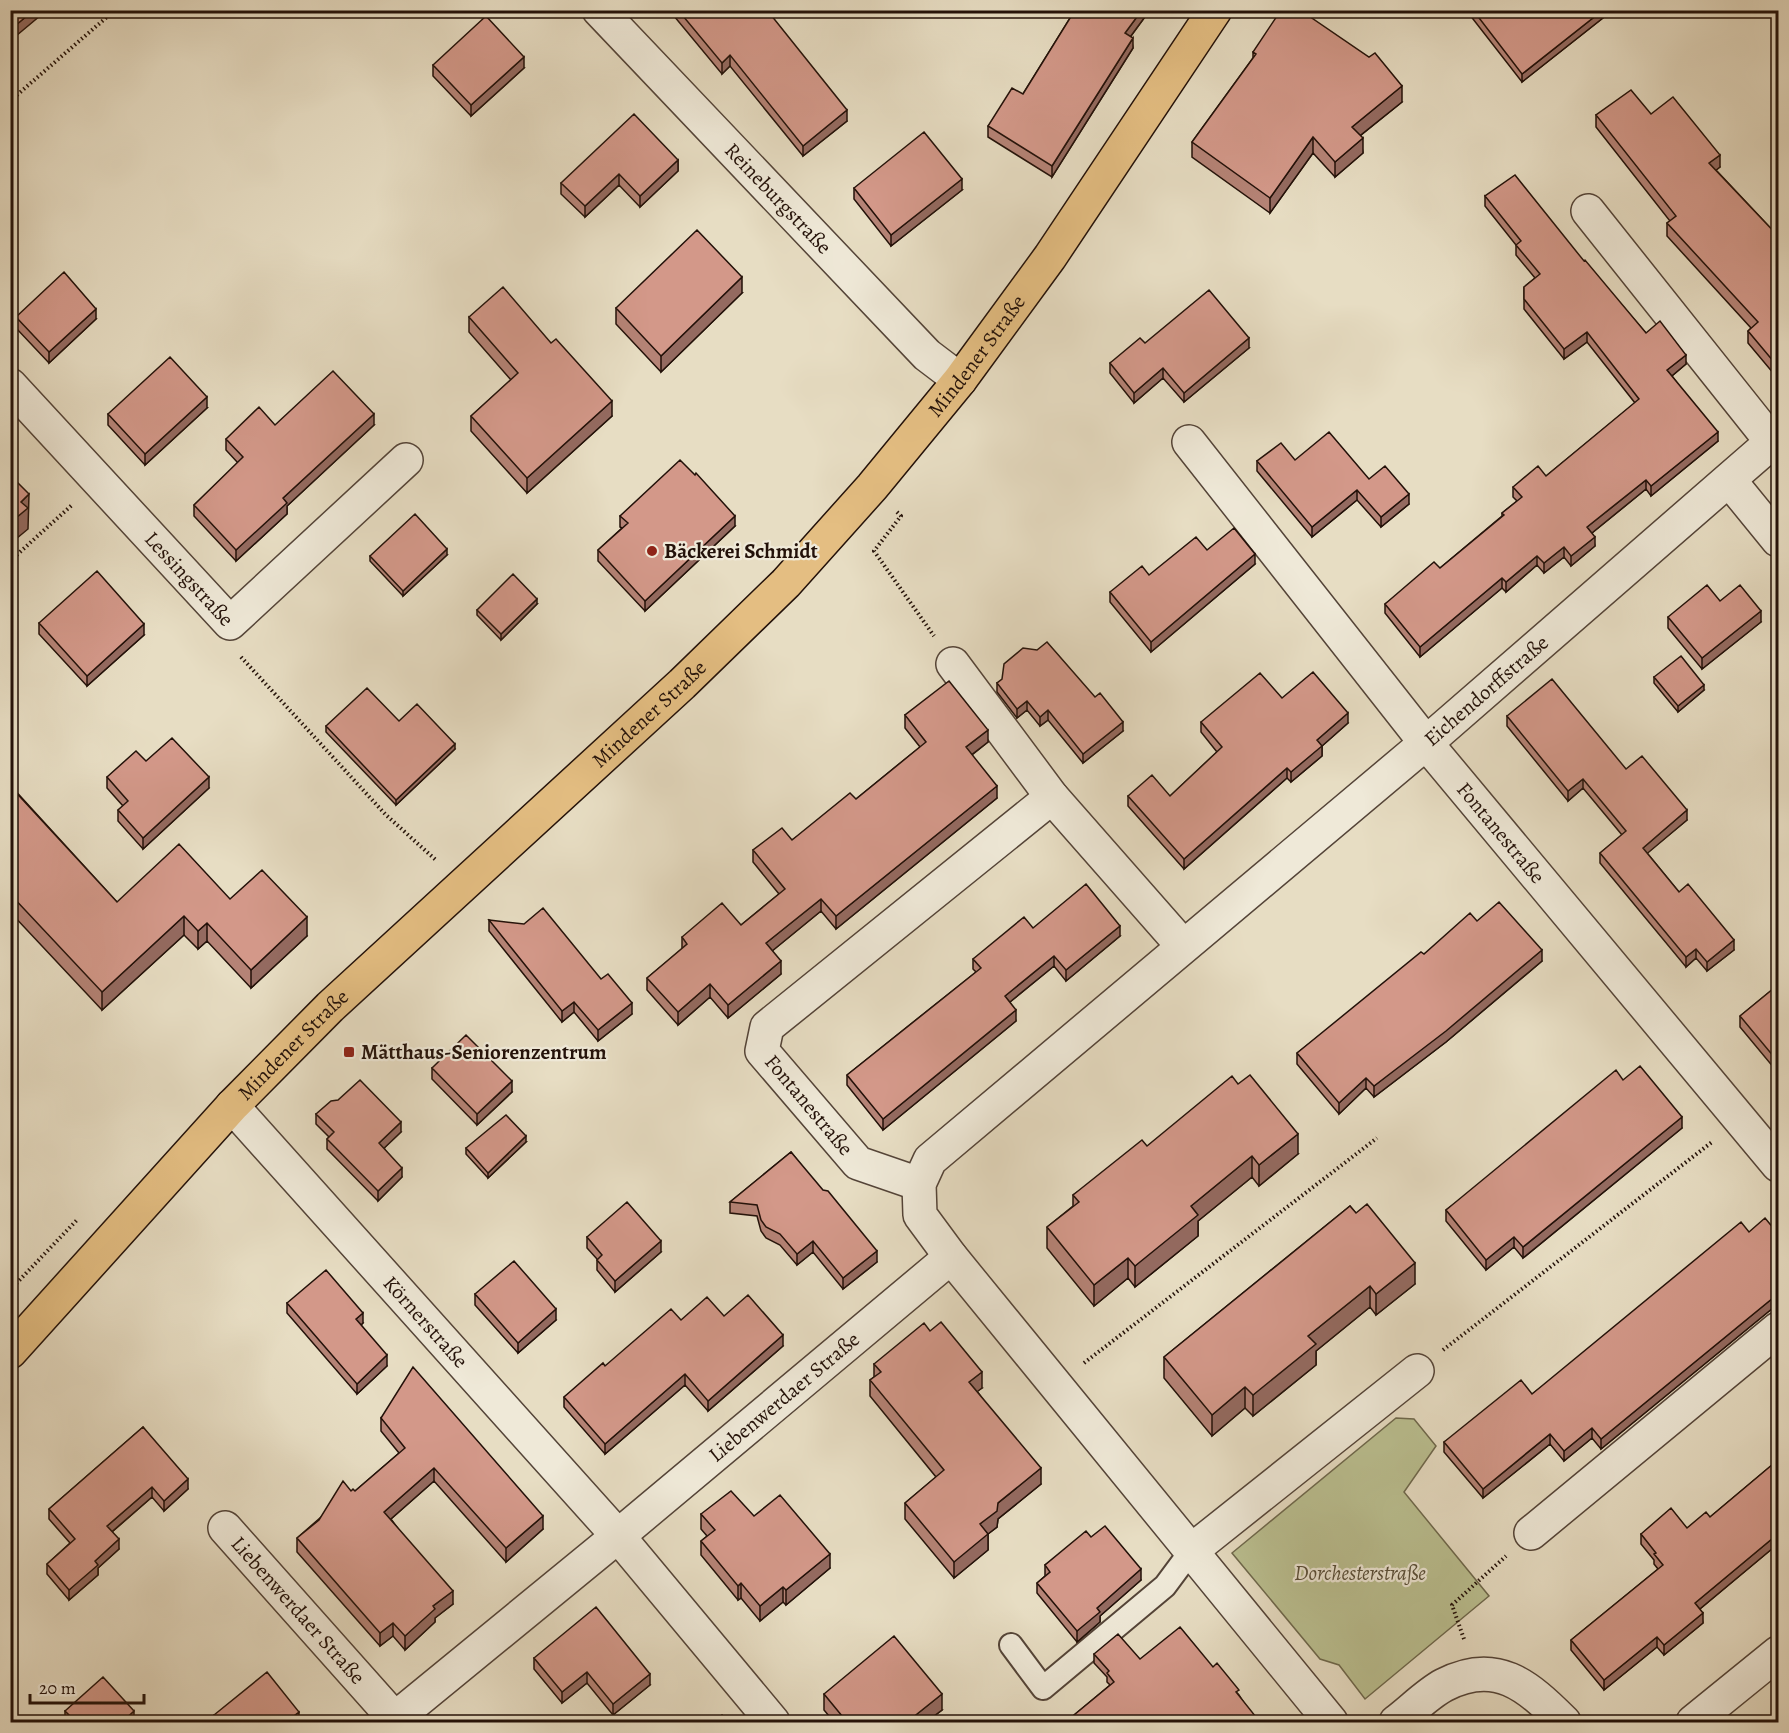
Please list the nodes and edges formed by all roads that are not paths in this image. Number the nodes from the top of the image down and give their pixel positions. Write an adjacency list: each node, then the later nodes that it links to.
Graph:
1 (599, 10): 4 (street, Reineburgstraße)
2 (1215, 10): 4 (main road, Mindener Straße)
3 (1588, 211): 8 (street, Eichendorffstraße)
4 (960, 380): 14 (main road, Mindener Straße)
5 (10, 385): 7 (street, Lessingstraße)
6 (1189, 442): 11 (street, Eichendorffstraße)
7 (406, 460)
8 (1729, 480): 9 (street); 11 (street, Eichendorffstraße)
9 (1779, 540)
10 (953, 664): 12 (street)
11 (1426, 743): 13 (street); 15 (street, Fontanestraße)
12 (1052, 796): 13 (street); 16 (street, Fontanestraße)
13 (1183, 946): 16 (street)
14 (232, 1106): 19 (main road, Mindener Straße); 23 (street, Körnerstraße)
15 (1779, 1165)
16 (919, 1184): 17 (street)
17 (951, 1257): 23 (street, Liebenwerdaer Straße); 24 (street)
18 (1779, 1329): 22 (street)
19 (10, 1352)
20 (1417, 1371): 24 (street)
21 (225, 1528): 27 (street, Liebenwerdaer Straße)
22 (1532, 1533)
23 (618, 1536): 27 (street, Liebenwerdaer Straße); 28 (street)
24 (1191, 1551): 25 (lane); 29 (street)
25 (1011, 1645)
26 (1779, 1653): 32 (street)
27 (393, 1721)
28 (773, 1722)
29 (1331, 1722)
30 (1396, 1722): 31 (street)
31 (1563, 1722)
32 (1693, 1722)

